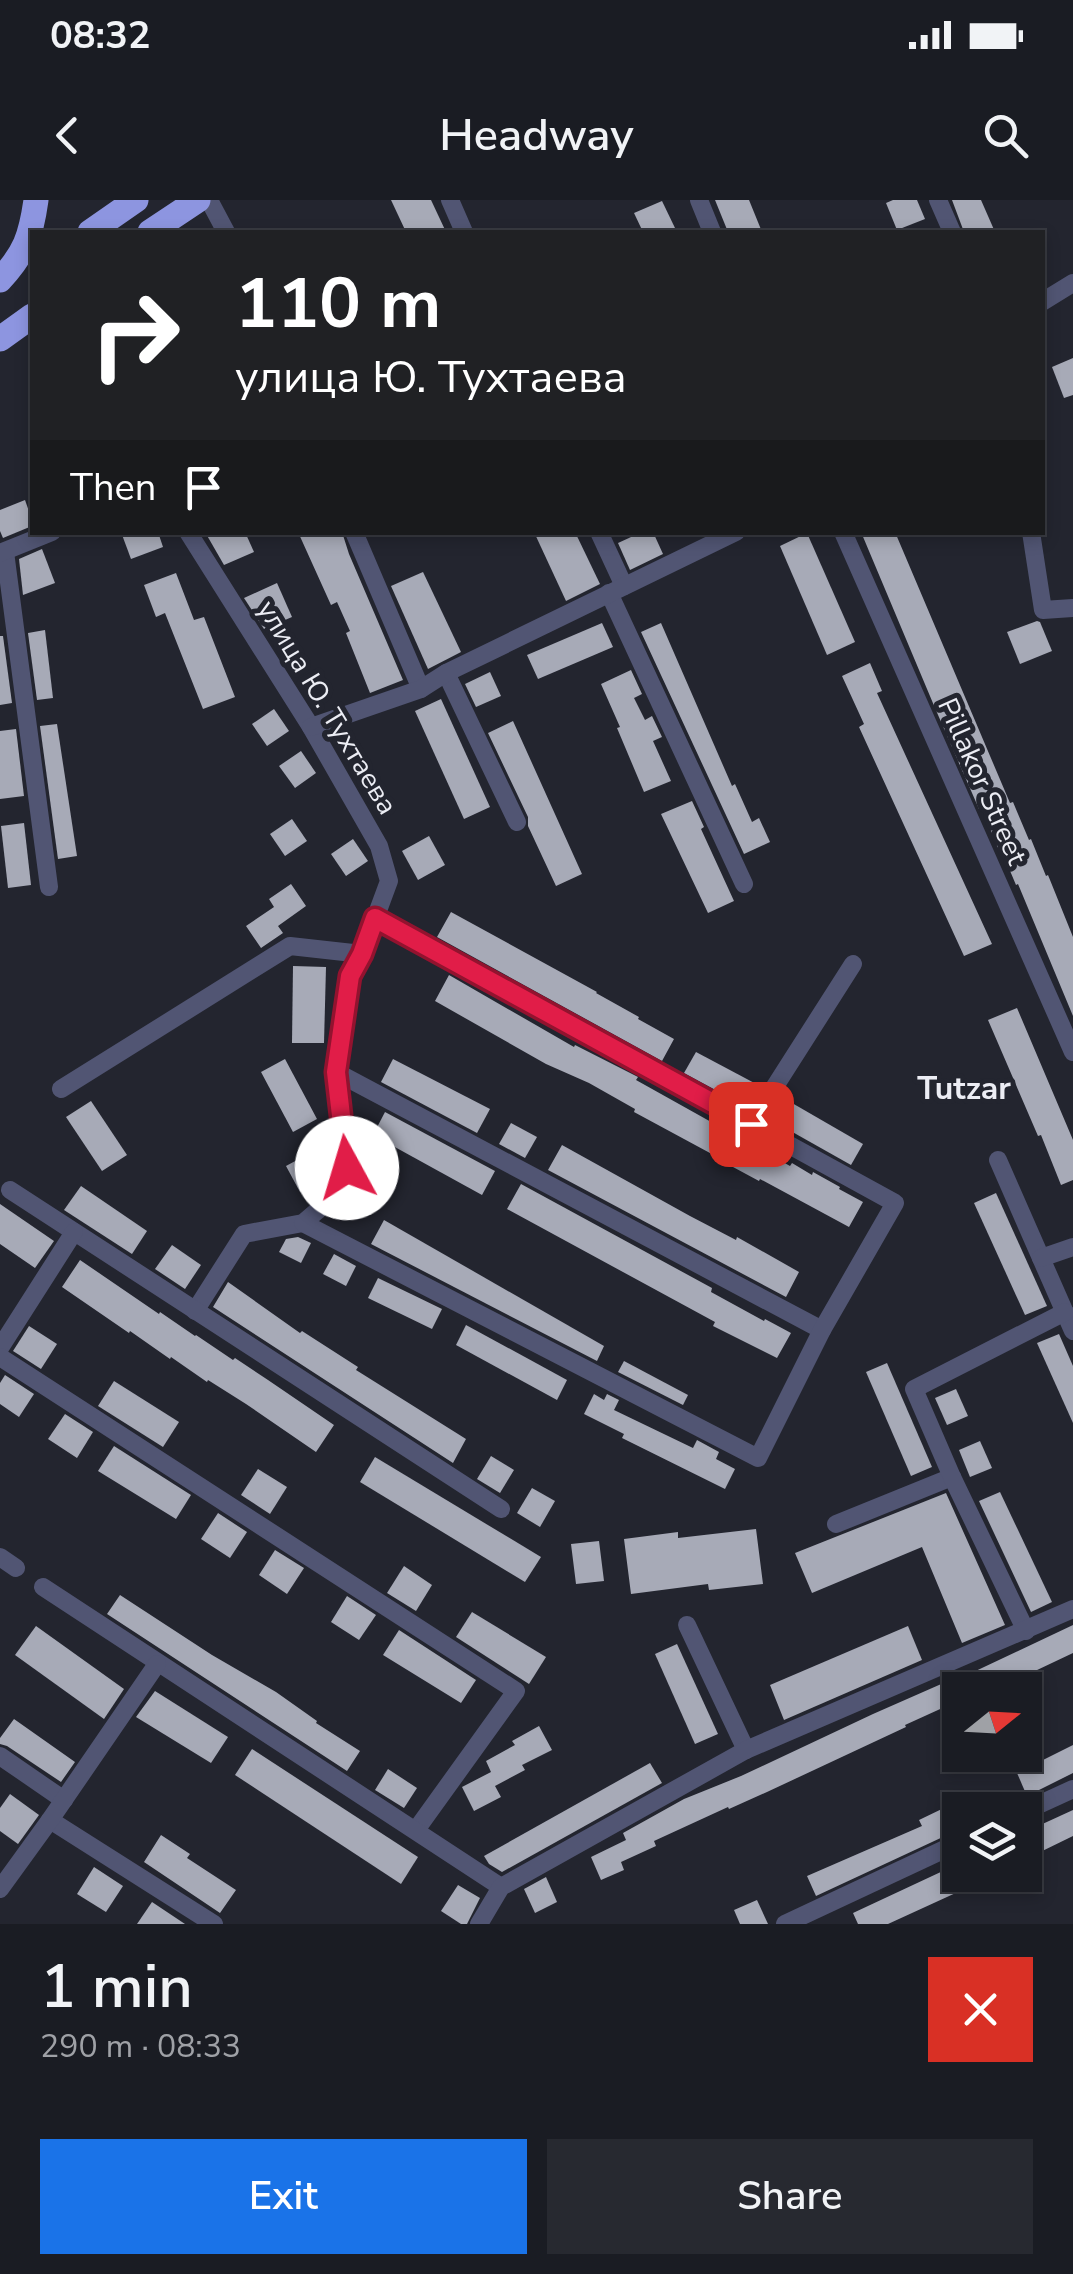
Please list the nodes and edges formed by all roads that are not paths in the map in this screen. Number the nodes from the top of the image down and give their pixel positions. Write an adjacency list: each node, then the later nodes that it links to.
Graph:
1 (36, 200): 15 (highway)
2 (136, 200): 8 (highway)
3 (198, 200): 9 (highway)
4 (209, 200): 10 (street)
5 (450, 200): 11 (street)
6 (698, 200): 12 (street)
7 (938, 200): 13 (street)
8 (93, 230)
9 (153, 230)
10 (225, 230)
11 (463, 230)
12 (711, 230)
13 (951, 230)
14 (30, 273): 17 (highway)
15 (0, 280)
16 (1073, 283): 18 (street)
17 (0, 295)
18 (1045, 300)
19 (30, 318): 20 (highway)
20 (0, 340)
21 (44, 535): 28 (street)
22 (190, 535): 33 (street, улица Ю. Тухтаева)
23 (355, 535): 32 (street)
24 (601, 535): 29 (street)
25 (730, 535): 29 (street)
26 (844, 535): 40 (street, Pillakor Street)
27 (1031, 535): 30 (street)
28 (2, 552): 36 (street)
29 (616, 590): 31 (street); 35 (street)
30 (1073, 608)
31 (446, 673): 32 (street); 34 (street)
32 (421, 689): 33 (street)
33 (311, 728): 37 (street, улица Ю. Тухтаева)
34 (517, 822)
35 (744, 884)
36 (49, 887)
37 (375, 918): 38 (street, улица Ю. Тухтаева); 43 (street)
38 (362, 954): 41 (street, улица Ю. Тухтаева); 42 (street)
39 (853, 964): 43 (street)
40 (1073, 1052)
41 (336, 1072): 46 (street, улица Ю. Тухтаева); 52 (street)
42 (61, 1089)
43 (751, 1124): 52 (street)
44 (998, 1160): 49 (street)
45 (10, 1190): 47 (street)
46 (303, 1223): 50 (street); 52 (street)
47 (74, 1232): 50 (street); 54 (street)
48 (1073, 1247): 49 (street)
49 (1041, 1258): 51 (street)
50 (194, 1312): 57 (street)
51 (1065, 1312): 53 (street); 56 (street)
52 (822, 1330)
53 (1073, 1331)
54 (0, 1348)
55 (0, 1357): 70 (street)
56 (952, 1477): 58 (street); 62 (street)
57 (500, 1509)
58 (836, 1524)
59 (42, 1586): 63 (street)
60 (1073, 1610): 62 (street)
61 (687, 1624): 64 (street)
62 (1026, 1631): 64 (street)
63 (157, 1664): 67 (street); 70 (street)
64 (746, 1750): 72 (street)
65 (0, 1756): 67 (street)
66 (1073, 1789): 68 (street)
67 (64, 1800): 69 (street)
68 (1042, 1803)
69 (50, 1820): 73 (street); 74 (street)
70 (416, 1830): 72 (street)
71 (942, 1850): 76 (street)
72 (501, 1888): 75 (street)
73 (0, 1889)
74 (214, 1924)
75 (479, 1924)
76 (785, 1924)

